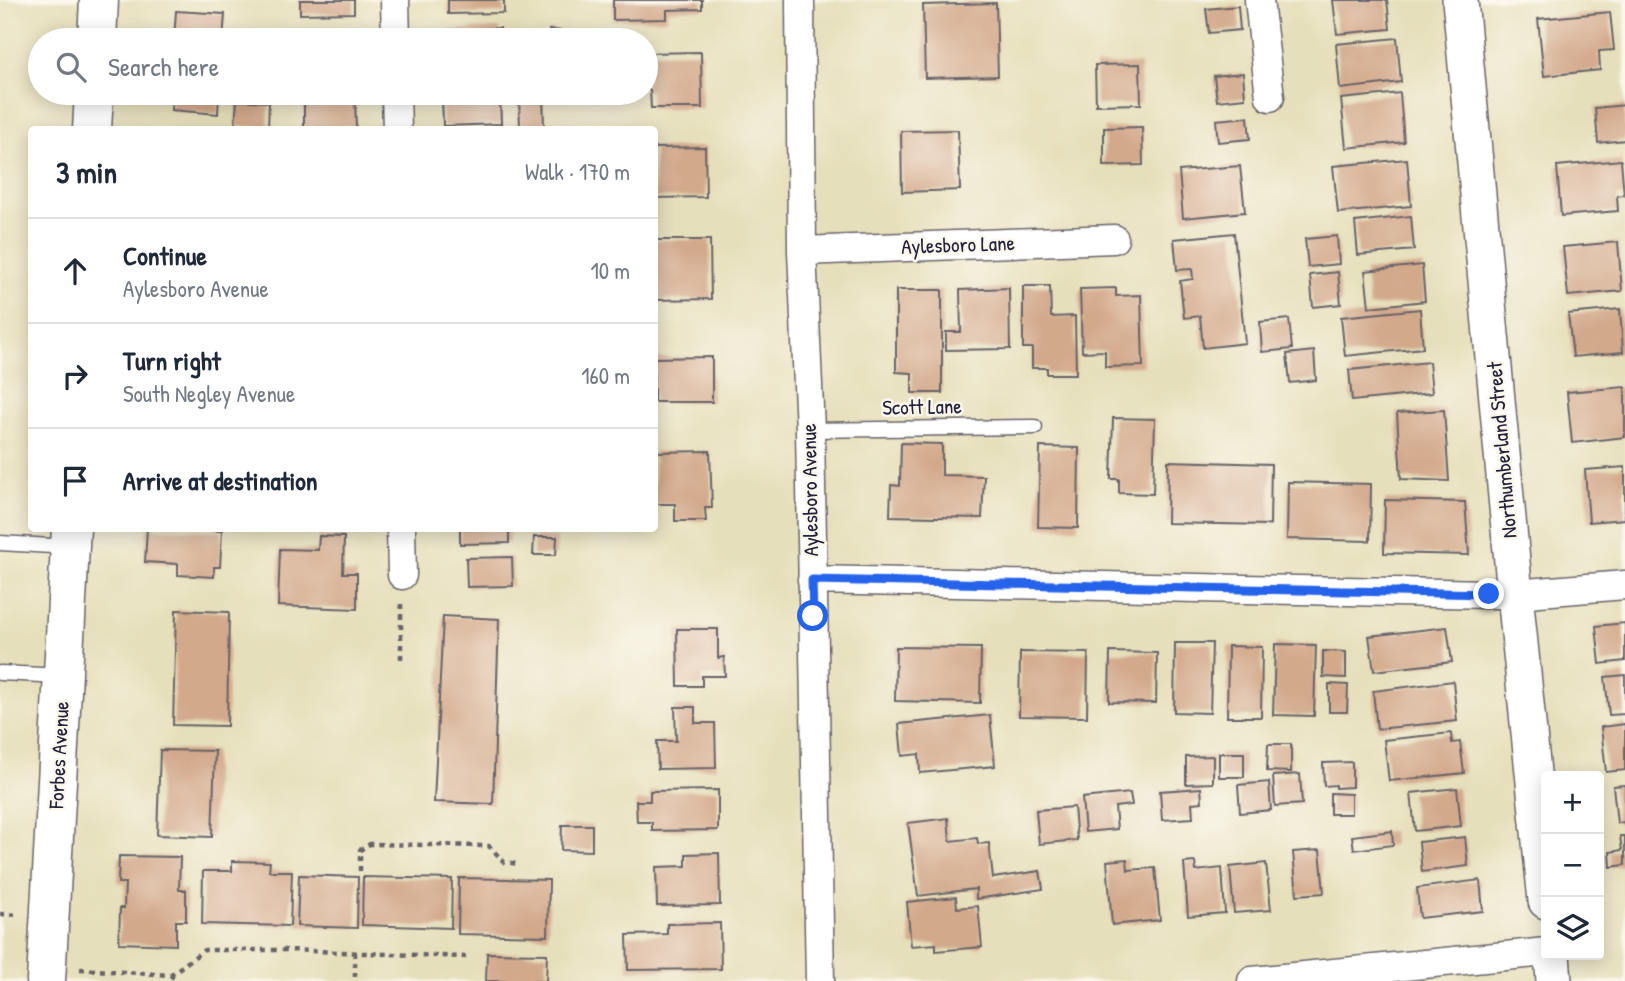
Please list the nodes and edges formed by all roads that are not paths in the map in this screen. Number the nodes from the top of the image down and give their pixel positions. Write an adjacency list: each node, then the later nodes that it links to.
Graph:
1 (99, 0): 6 (main road)
2 (395, 0): 7 (street)
3 (800, 0): 14 (street, Aylesboro Avenue)
4 (1259, 0): 8 (street)
5 (1460, 0): 23 (street, Northumberland Street)
6 (98, 28)
7 (396, 28)
8 (1270, 97)
9 (93, 105): 11 (main road)
10 (396, 105): 12 (street)
11 (92, 126)
12 (397, 126)
13 (1114, 239): 14 (street, Aylesboro Lane)
14 (802, 251): 16 (street, Aylesboro Avenue)
15 (1035, 426): 16 (lane, Scott Lane)
16 (810, 430): 21 (street, Aylesboro Avenue)
17 (401, 532): 20 (street)
18 (71, 538): 19 (lane); 25 (main road, Forbes Avenue)
19 (0, 543)
20 (402, 575)
21 (812, 580): 23 (street); 30 (street, Aylesboro Avenue)
22 (1625, 585): 23 (street)
23 (1516, 594): 26 (street, Northumberland Street)
24 (0, 673): 25 (lane)
25 (64, 676): 29 (main road, Forbes Avenue)
26 (1546, 897)
27 (1541, 952): 31 (street)
28 (1552, 960): 32 (street)
29 (47, 974)
30 (820, 981)
31 (1252, 981)
32 (1554, 981)

